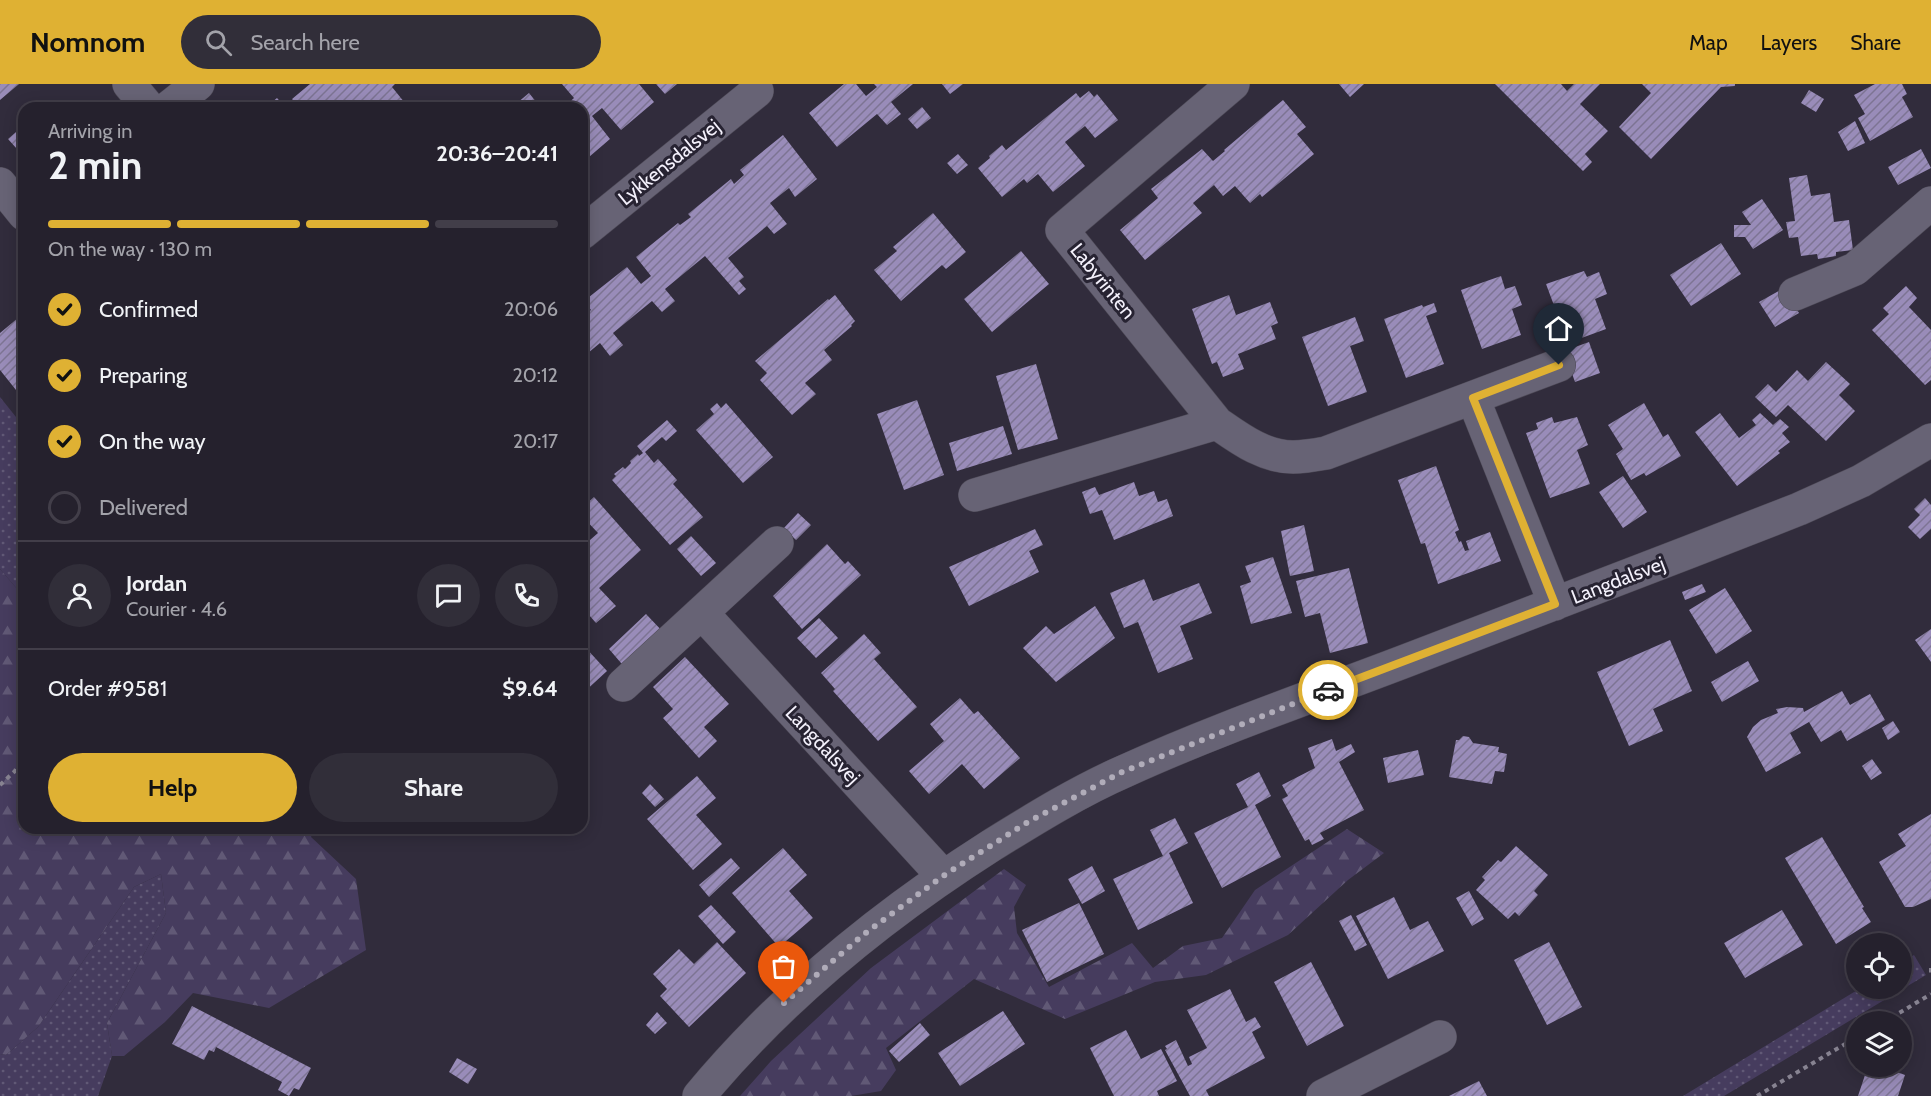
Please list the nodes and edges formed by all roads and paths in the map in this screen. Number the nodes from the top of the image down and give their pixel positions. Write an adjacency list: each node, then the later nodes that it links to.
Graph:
1 (129, 84): 5 (street)
2 (198, 84): 6 (street)
3 (1233, 84): 14 (street, Labyrinten)
4 (757, 91): 10 (street, Lykkensdalsvej)
5 (144, 102)
6 (176, 102)
7 (0, 184): 9 (street)
8 (1931, 203): 11 (street)
9 (18, 206)
10 (588, 228)
11 (1795, 294)
12 (1559, 365): 13 (street, Labyrinten)
13 (1473, 398): 14 (street, Labyrinten); 18 (street)
14 (1217, 423): 16 (street)
15 (1931, 440): 18 (street, Langdalsvej)
16 (975, 495)
17 (777, 543): 19 (street)
18 (1555, 604): 23 (street, Langdalsvej)
19 (702, 613): 20 (street); 23 (street, Langdalsvej)
20 (623, 685)
21 (18, 765): 22 (path)
22 (0, 785)
23 (943, 876): 30 (street, Langdalsvej)
24 (1931, 968): 25 (path)
25 (1931, 976)
26 (1931, 994): 27 (path)
27 (1902, 1011)
28 (1440, 1036): 31 (street)
29 (1846, 1043): 32 (path)
30 (699, 1096)
31 (1323, 1096)
32 (1757, 1096)

